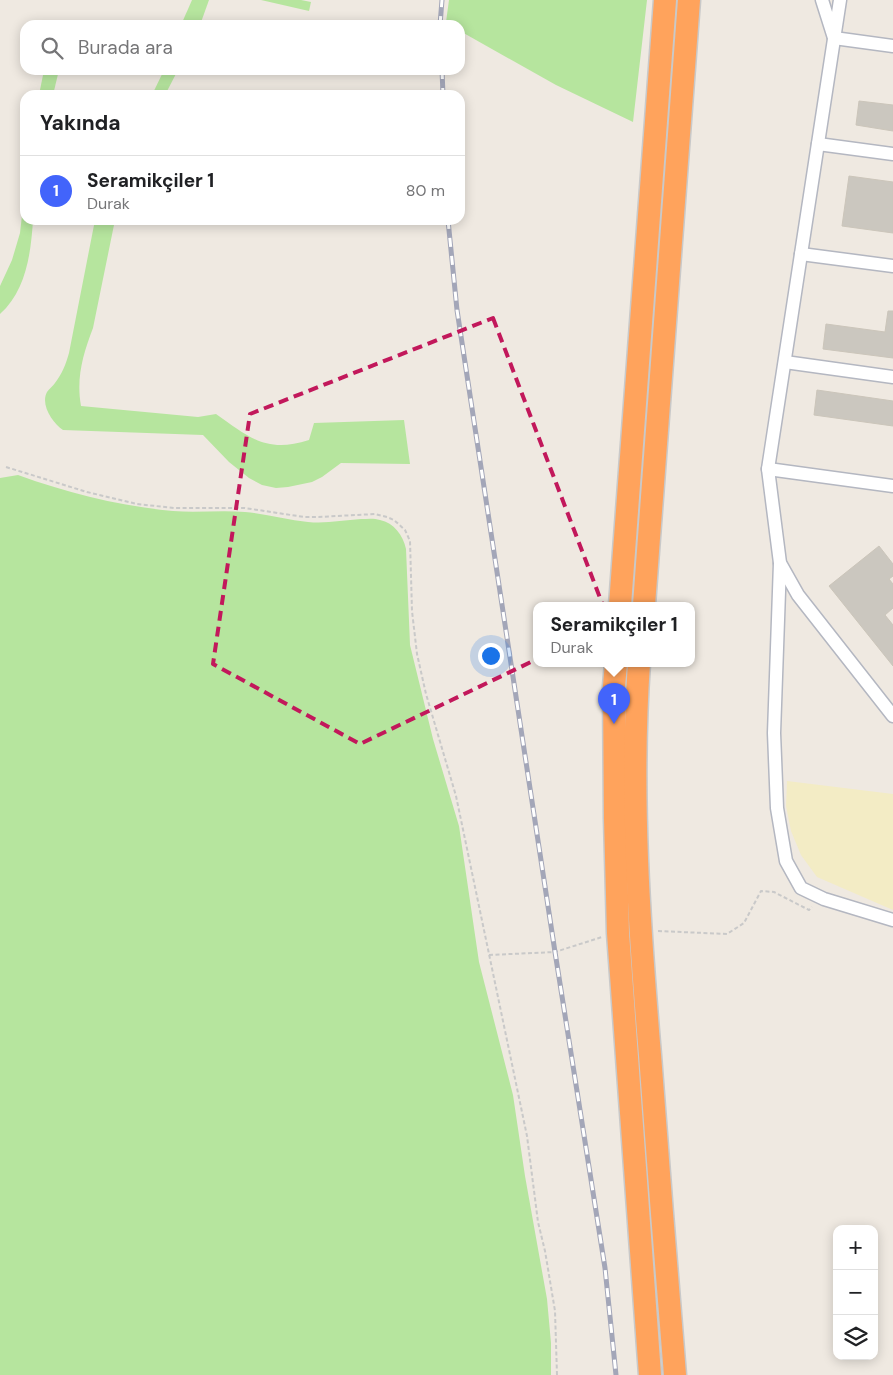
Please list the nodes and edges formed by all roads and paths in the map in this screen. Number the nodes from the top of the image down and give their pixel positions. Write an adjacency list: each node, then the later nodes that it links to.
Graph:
1 (665, 0): 17 (highway)
2 (688, 0): 18 (highway)
3 (822, 0): 5 (street)
4 (840, 0): 5 (street)
5 (834, 38): 6 (street); 7 (street)
6 (893, 46)
7 (818, 144): 8 (street); 9 (street)
8 (893, 154)
9 (801, 254): 10 (street); 11 (street)
10 (893, 266)
11 (784, 362): 12 (street); 14 (street)
12 (893, 376)
13 (6, 467): 25 (path)
14 (768, 469): 15 (street); 16 (street)
15 (893, 486)
16 (780, 563): 21 (street); 22 (street)
17 (620, 602)
18 (644, 602)
19 (616, 667): 24 (highway)
20 (639, 667): 24 (highway)
21 (893, 716)
22 (824, 899): 23 (street); 24 (path)
23 (893, 920)
24 (629, 932): 25 (path); 27 (highway); 28 (highway)
25 (489, 956): 26 (path)
26 (556, 1375)
27 (650, 1375)
28 (675, 1375)

